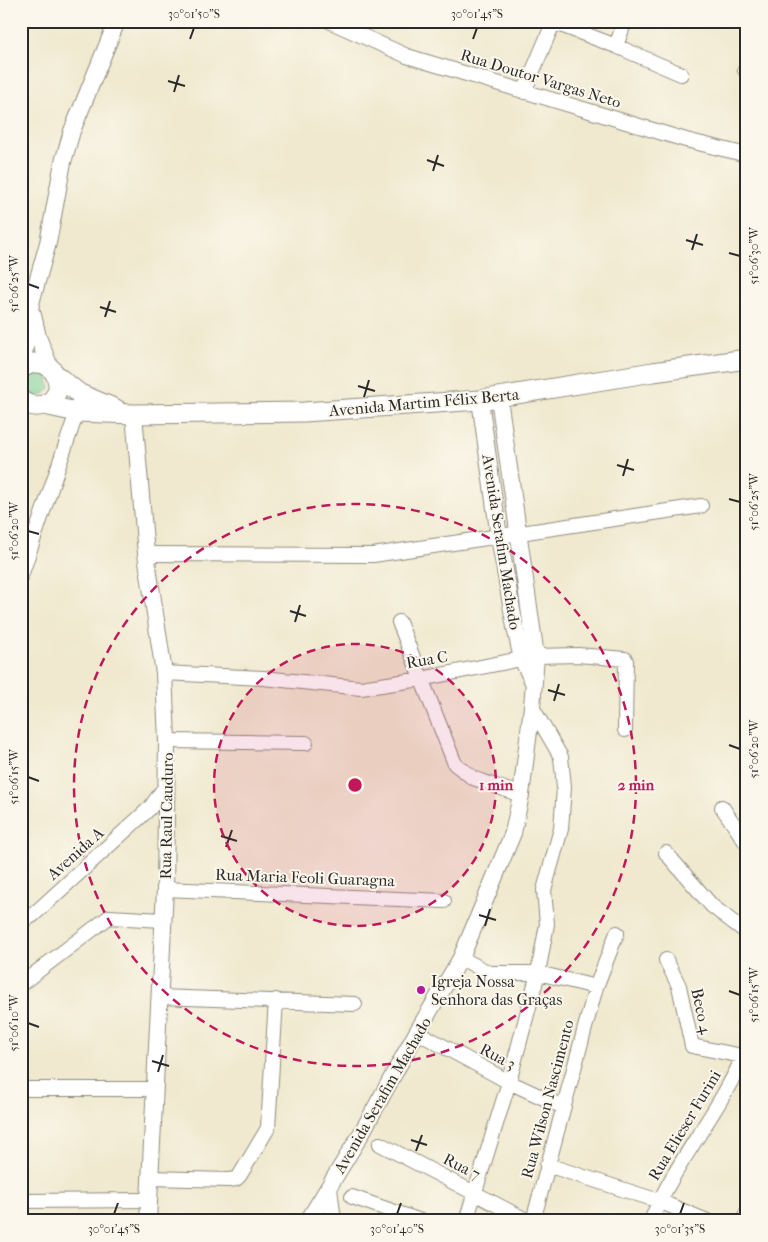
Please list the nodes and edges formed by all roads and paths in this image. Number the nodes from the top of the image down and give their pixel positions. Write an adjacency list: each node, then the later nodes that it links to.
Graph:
1 (117, 21): 9 (street)
2 (329, 21): 7 (street, Rua Doutor Vargas Neto)
3 (625, 21): 5 (street)
4 (553, 22): 5 (street); 7 (street)
5 (616, 46): 6 (street)
6 (680, 74)
7 (524, 92): 8 (street, Rua Doutor Vargas Neto)
8 (747, 155)
9 (31, 303): 11 (street); 12 (street)
10 (747, 359): 13 (main road, Avenida Martim Félix Berta)
11 (22, 369): 12 (main road)
12 (53, 372): 15 (main road, Avenida Martim Félix Berta); 16 (main road)
13 (499, 398): 14 (main road, Avenida Martim Félix Berta); 19 (street, Avenida Serafim Machado)
14 (480, 400): 17 (main road, Avenida Martim Félix Berta); 20 (street, Avenida Serafim Machado)
15 (78, 403): 16 (main road, Avenida Martim Félix Berta); 17 (main road, Avenida Martim Félix Berta); 22 (street)
16 (30, 405)
17 (131, 414): 21 (street, Rua Raul Cauduro)
18 (701, 506): 19 (street)
19 (518, 534): 20 (street); 24 (street, Avenida Serafim Machado)
20 (499, 537): 21 (street); 24 (street, Avenida Serafim Machado)
21 (146, 554): 25 (street, Rua Raul Cauduro)
22 (21, 576)
23 (399, 622): 26 (street)
24 (529, 658): 26 (street, Rua C); 27 (street, Avenida Serafim Machado); 28 (street, Rua C)
25 (164, 673): 26 (street, Rua C); 29 (street, Rua Raul Cauduro)
26 (421, 679): 32 (street)
27 (532, 707): 32 (street, Avenida Serafim Machado); 46 (street)
28 (625, 730)
29 (167, 741): 30 (street); 31 (street, Rua Raul Cauduro)
30 (306, 743)
31 (167, 784): 33 (street, Rua Raul Cauduro); 35 (street, Avenida A)
32 (521, 795): 44 (street, Avenida Serafim Machado)
33 (167, 806): 35 (street); 38 (street, Rua Raul Cauduro)
34 (722, 807): 36 (street)
35 (150, 808): 41 (street, Avenida A)
36 (747, 844)
37 (666, 853): 42 (street)
38 (165, 889): 39 (street, Rua Maria Feoli Guaragna); 40 (street, Rua Raul Cauduro)
39 (444, 901)
40 (163, 920): 47 (street); 49 (street, Rua Raul Cauduro)
41 (21, 922)
42 (747, 930)
43 (617, 933): 48 (street, Rua Wilson Nascimento)
44 (461, 958): 46 (street); 52 (street, Avenida Serafim Machado)
45 (666, 960): 53 (street, Beco 4)
46 (538, 973): 48 (street); 54 (street)
47 (21, 984)
48 (596, 987): 57 (street, Rua Wilson Nascimento)
49 (159, 997): 50 (street); 56 (street, Rua Raul Cauduro)
50 (276, 1000): 51 (street); 60 (street)
51 (355, 1004)
52 (418, 1032): 54 (street, Rua 3); 61 (street, Avenida Serafim Machado)
53 (746, 1053): 66 (street, Rua Elieser Furini)
54 (509, 1082): 57 (street, Rua 3); 62 (street)
55 (21, 1089): 56 (street)
56 (154, 1089): 60 (street, Rua Raul Cauduro)
57 (563, 1107): 59 (street, Rua Wilson Nascimento)
58 (380, 1144): 62 (street, Rua 7)
59 (547, 1165): 66 (street); 74 (street, Rua Wilson Nascimento)
60 (150, 1178): 65 (street, Rua Raul Cauduro)
61 (329, 1188): 69 (street, Avenida Serafim Machado); 70 (street)
62 (476, 1193): 72 (street); 73 (street, Rua 7)
63 (352, 1197): 71 (street)
64 (21, 1200): 65 (street)
65 (149, 1200): 68 (street, Rua Raul Cauduro)
66 (659, 1201): 75 (street, Rua Elieser Furini); 76 (street)
67 (747, 1212): 77 (street)
68 (148, 1221)
69 (308, 1221)
70 (333, 1221)
71 (421, 1221)
72 (466, 1221)
73 (528, 1221)
74 (533, 1221)
75 (651, 1221)
76 (707, 1221)
77 (743, 1221)

